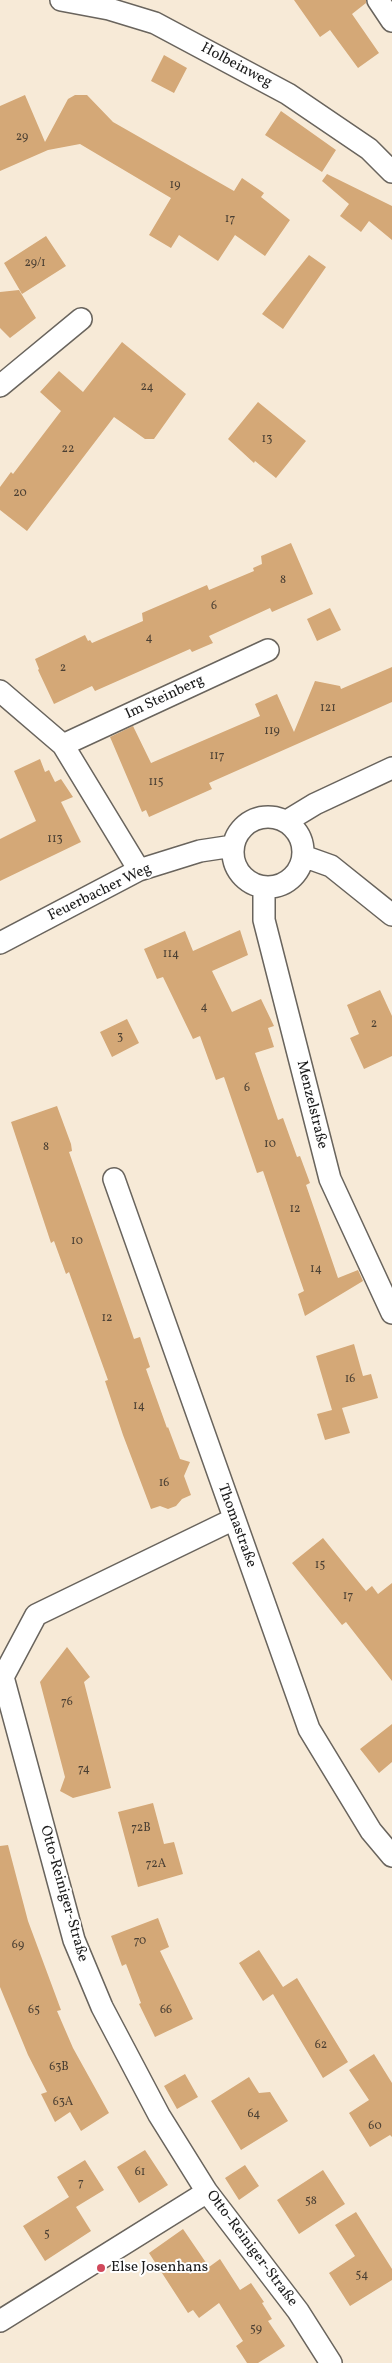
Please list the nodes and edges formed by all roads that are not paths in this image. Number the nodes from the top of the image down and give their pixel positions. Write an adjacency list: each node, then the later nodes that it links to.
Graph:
1 (61, 0): 4 (street, Holbeinweg)
2 (378, 0): 3 (street)
3 (392, 21)
4 (392, 172)
5 (81, 319): 6 (street)
6 (0, 386)
7 (268, 650): 9 (street, Im Steinberg)
8 (0, 691): 9 (street)
9 (63, 746): 14 (street)
10 (392, 768): 11 (street)
11 (287, 822): 12 (street); 13 (street)
12 (233, 846): 14 (street, Feuerbacher Weg); 15 (street)
13 (303, 856): 15 (street); 16 (street)
14 (139, 870): 17 (street, Feuerbacher Weg)
15 (264, 887): 19 (street, Menzelstraße)
16 (392, 915)
17 (0, 943)
18 (114, 1179): 20 (street, Thomastraße)
19 (392, 1313)
20 (234, 1519): 21 (street, Thomastraße); 22 (street, Otto-Reiniger-Straße)
21 (392, 1856)
22 (207, 2192): 23 (street); 24 (street, Otto-Reiniger-Straße)
23 (0, 2321)
24 (331, 2363)

